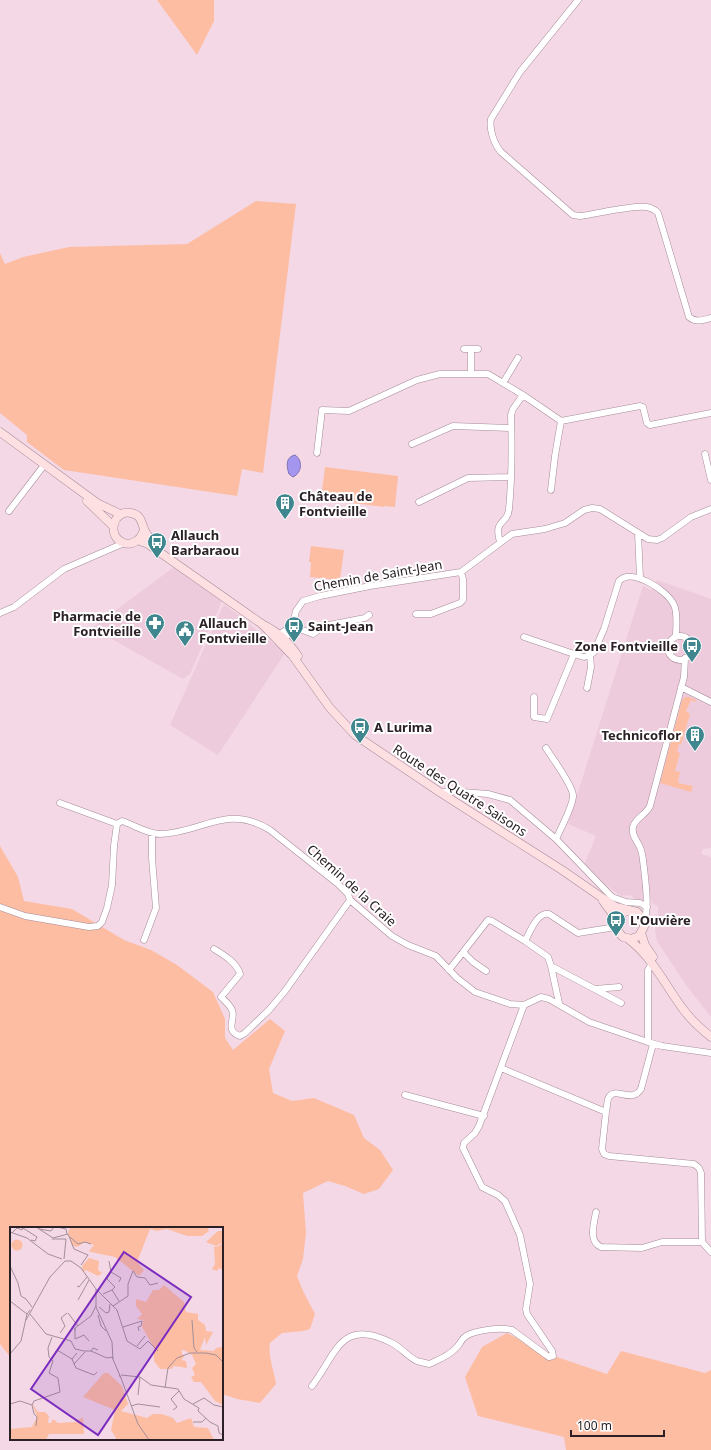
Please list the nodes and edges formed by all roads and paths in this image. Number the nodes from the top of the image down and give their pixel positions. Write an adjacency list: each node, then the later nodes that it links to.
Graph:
1 (578, 0): 2 (street)
2 (711, 318)
3 (464, 349): 4 (street)
4 (471, 349): 5 (street); 7 (street)
5 (478, 349)
6 (518, 358): 8 (street)
7 (471, 374): 8 (street); 15 (street)
8 (503, 383): 9 (street)
9 (522, 395): 11 (street); 12 (street)
10 (711, 413): 11 (street)
11 (561, 421): 21 (street)
12 (511, 428): 14 (street); 18 (street)
13 (0, 432): 17 (main road, Route des Quatre Saisons)
14 (412, 444)
15 (317, 453)
16 (705, 454): 19 (street)
17 (45, 464): 20 (main road, Route des Quatre Saisons); 24 (street)
18 (511, 477): 22 (street); 30 (street)
19 (711, 480)
20 (76, 489): 25 (main road, Route des Quatre Saisons); 27 (main road, Route des Quatre Saisons)
21 (551, 490)
22 (419, 502)
23 (711, 509): 28 (street)
24 (9, 511)
25 (120, 514): 26 (main road, Route des Quatre Saisons); 27 (main road)
26 (144, 529): 29 (main road); 33 (main road, Route des Quatre Saisons)
27 (113, 530): 31 (main road, Route des Quatre Saisons); 32 (street)
28 (638, 533): 30 (street); 35 (street)
29 (138, 540): 31 (main road); 33 (main road, Route des Quatre Saisons)
30 (500, 542): 34 (street)
31 (124, 543): 32 (street)
32 (110, 548): 36 (street)
33 (162, 553): 42 (main road, Route des Quatre Saisons)
34 (461, 572): 37 (street); 39 (street, Chemin de Saint-Jean)
35 (640, 578): 40 (street); 44 (street)
36 (0, 614)
37 (416, 614)
38 (369, 615): 39 (street)
39 (292, 626): 42 (street, Chemin de Saint-Jean)
40 (676, 636): 45 (street); 45 (street)
41 (524, 637): 43 (street)
42 (281, 638): 51 (main road, Route des Quatre Saisons)
43 (574, 654): 44 (street); 48 (street)
44 (590, 655): 47 (street)
45 (685, 658): 46 (street)
46 (681, 687): 49 (street); 59 (street)
47 (587, 688)
48 (534, 697)
49 (711, 702)
50 (546, 748): 55 (street)
51 (441, 793): 55 (street); 56 (main road, Route des Quatre Saisons)
52 (60, 803): 53 (street)
53 (117, 824): 54 (street, Chemin de la Craie); 58 (street)
54 (152, 833): 57 (street, Chemin de la Craie); 66 (street)
55 (556, 839): 59 (street)
56 (600, 898): 60 (main road, Route des Quatre Saisons); 62 (main road, Route des Quatre Saisons)
57 (350, 900): 68 (street); 72 (street, Chemin de la Craie)
58 (0, 907)
59 (647, 907): 61 (street); 63 (street)
60 (628, 911): 61 (main road, Route des Quatre Saisons); 62 (main road)
61 (637, 912): 63 (main road)
62 (616, 924): 65 (main road, Route des Quatre Saisons); 67 (street)
63 (644, 924): 64 (main road)
64 (641, 933): 65 (main road); 79 (main road)
65 (627, 938): 70 (main road, Route des Quatre Saisons)
66 (144, 940)
67 (525, 941): 69 (street); 71 (street)
68 (214, 949)
69 (463, 952): 72 (street); 73 (street)
70 (653, 964): 80 (main road); 81 (street)
71 (552, 966): 75 (street); 76 (street)
72 (449, 970): 78 (street, Chemin de la Craie)
73 (486, 971)
74 (619, 987): 75 (street)
75 (595, 990): 77 (street)
76 (558, 1003): 78 (street); 81 (street)
77 (621, 1003)
78 (524, 1005): 83 (street)
79 (711, 1031)
80 (711, 1037)
81 (651, 1043): 82 (street); 85 (street)
82 (711, 1053)
83 (501, 1068): 85 (street); 86 (street)
84 (405, 1095): 86 (street)
85 (606, 1112): 88 (street)
86 (484, 1116): 90 (street)
87 (596, 1212): 88 (street)
88 (702, 1242): 89 (street)
89 (711, 1252)
90 (312, 1386)

